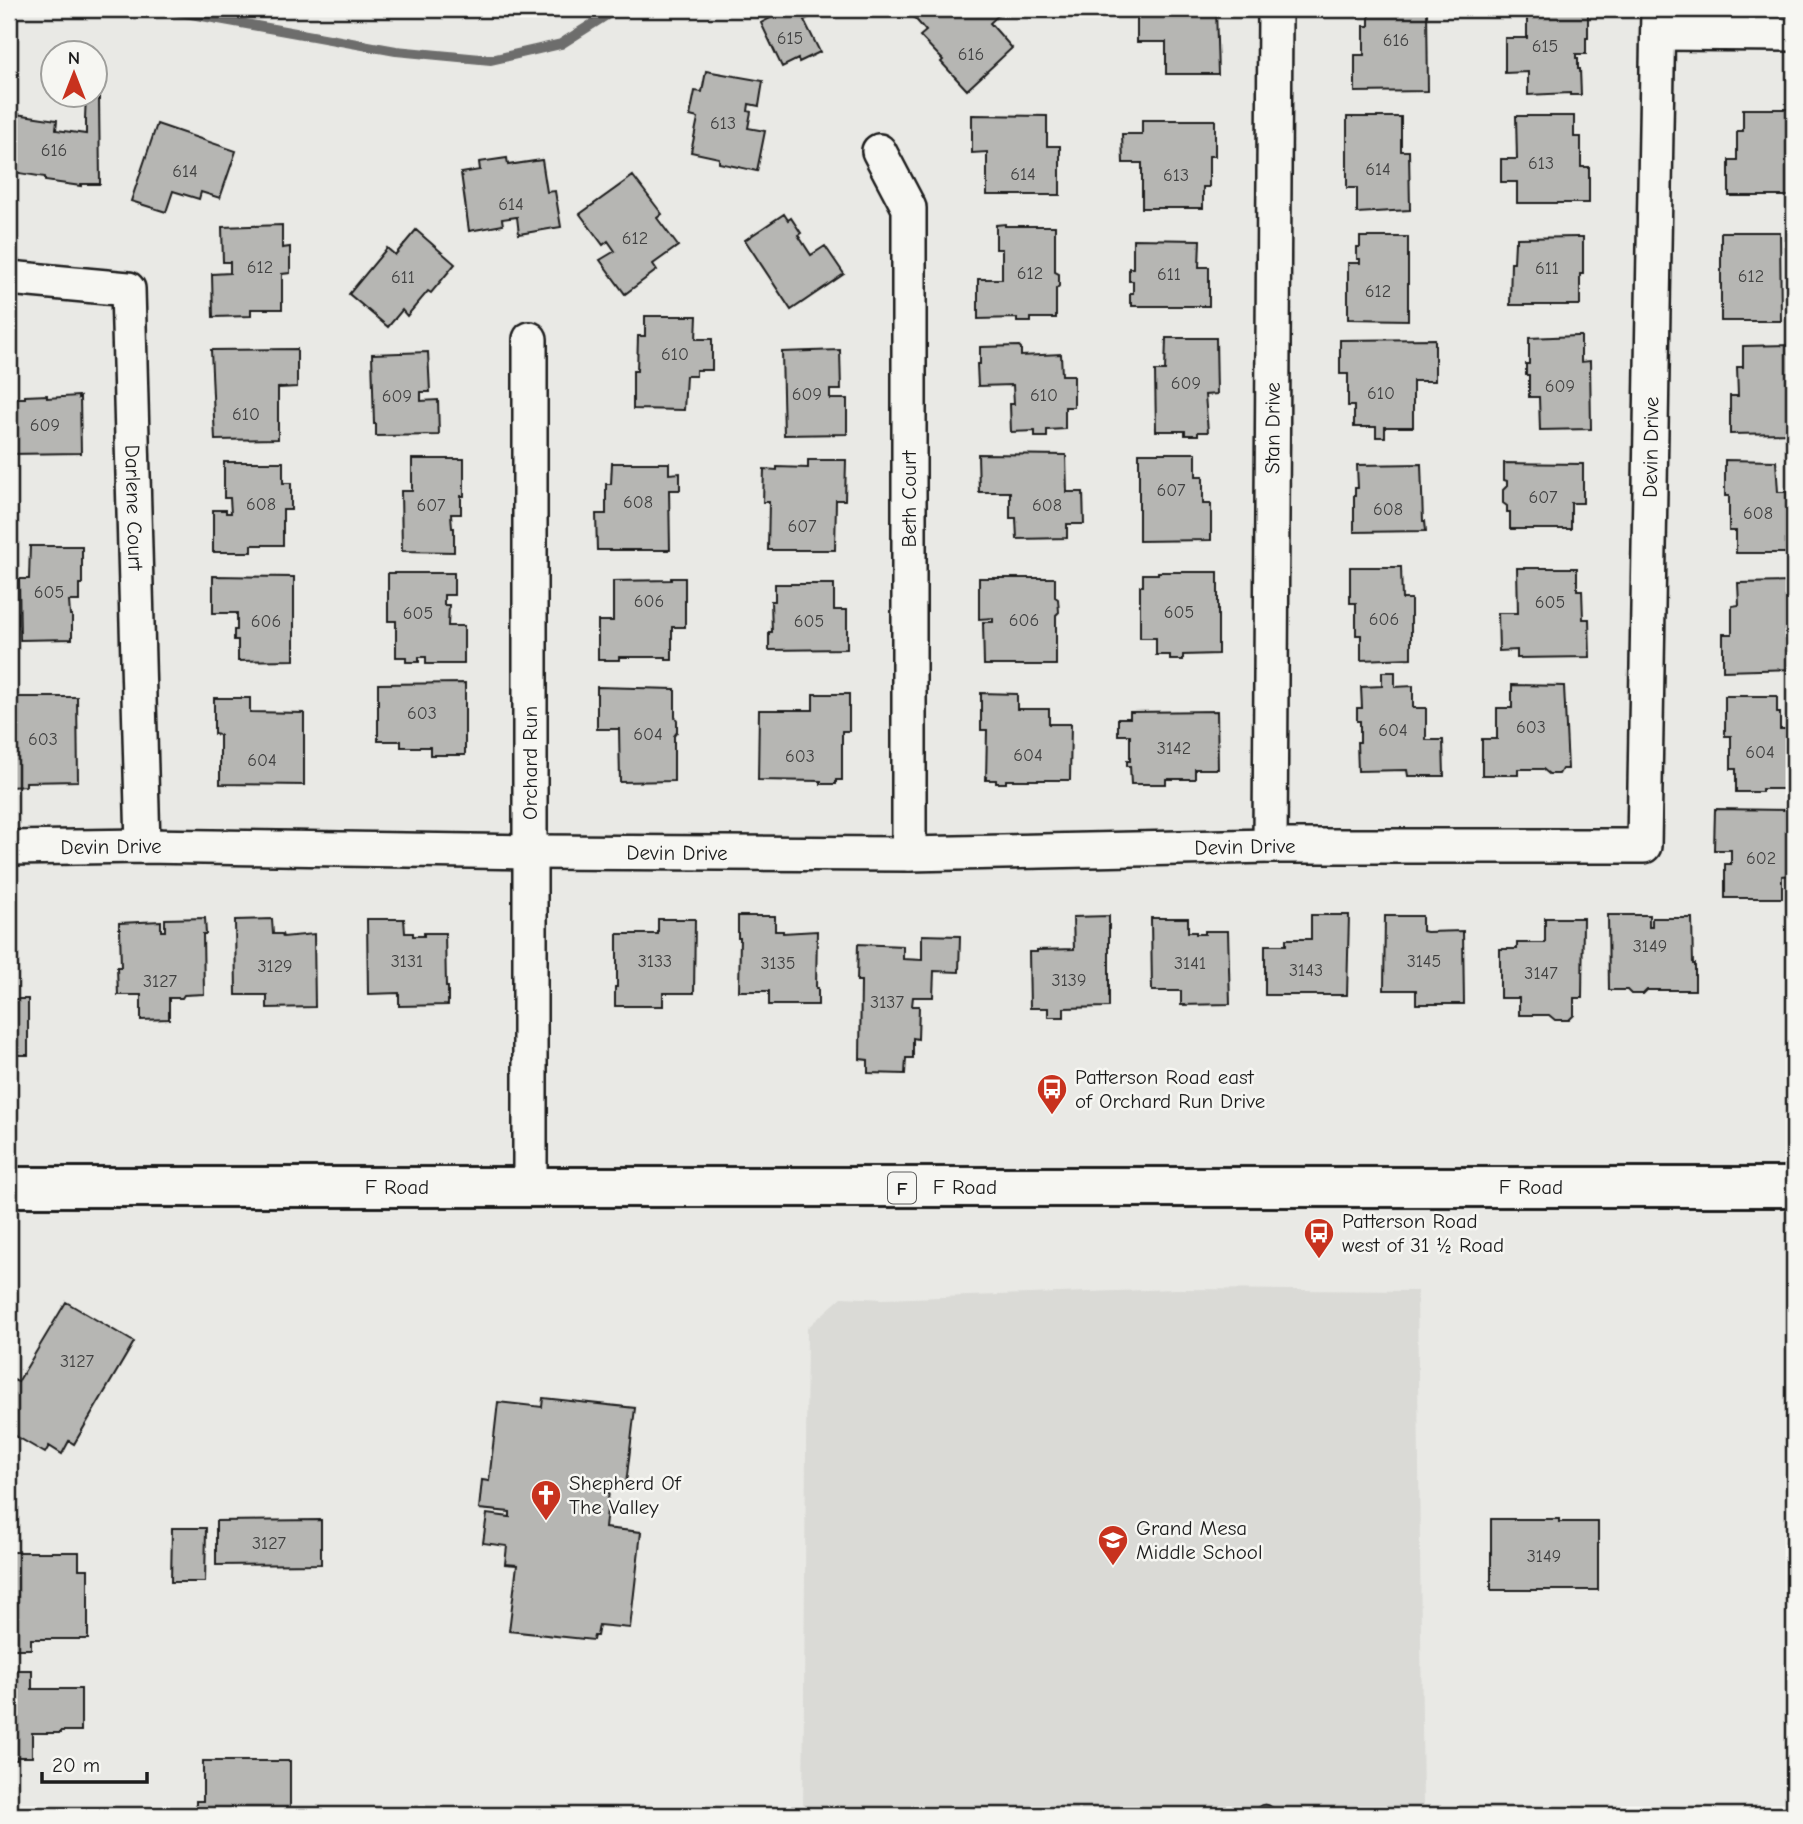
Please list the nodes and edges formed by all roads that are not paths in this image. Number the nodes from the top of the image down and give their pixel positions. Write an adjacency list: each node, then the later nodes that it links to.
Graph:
1 (1276, 9): 8 (street, Stan Drive)
2 (1658, 21): 3 (street); 8 (street, Devin Drive)
3 (1794, 34)
4 (879, 150): 11 (street, Beth Court)
5 (9, 278): 7 (street, Darlene Court)
6 (530, 339): 10 (street, Orchard Run)
7 (143, 845): 9 (street, Devin Drive); 10 (street, Devin Drive)
8 (1270, 846): 11 (street, Devin Drive)
9 (9, 848)
10 (530, 852): 11 (street, Devin Drive); 14 (street, Orchard Run)
11 (909, 854)
12 (9, 1187): 14 (main road, F Road / F)
13 (1794, 1187): 14 (main road, F Road / F)
14 (530, 1188)

